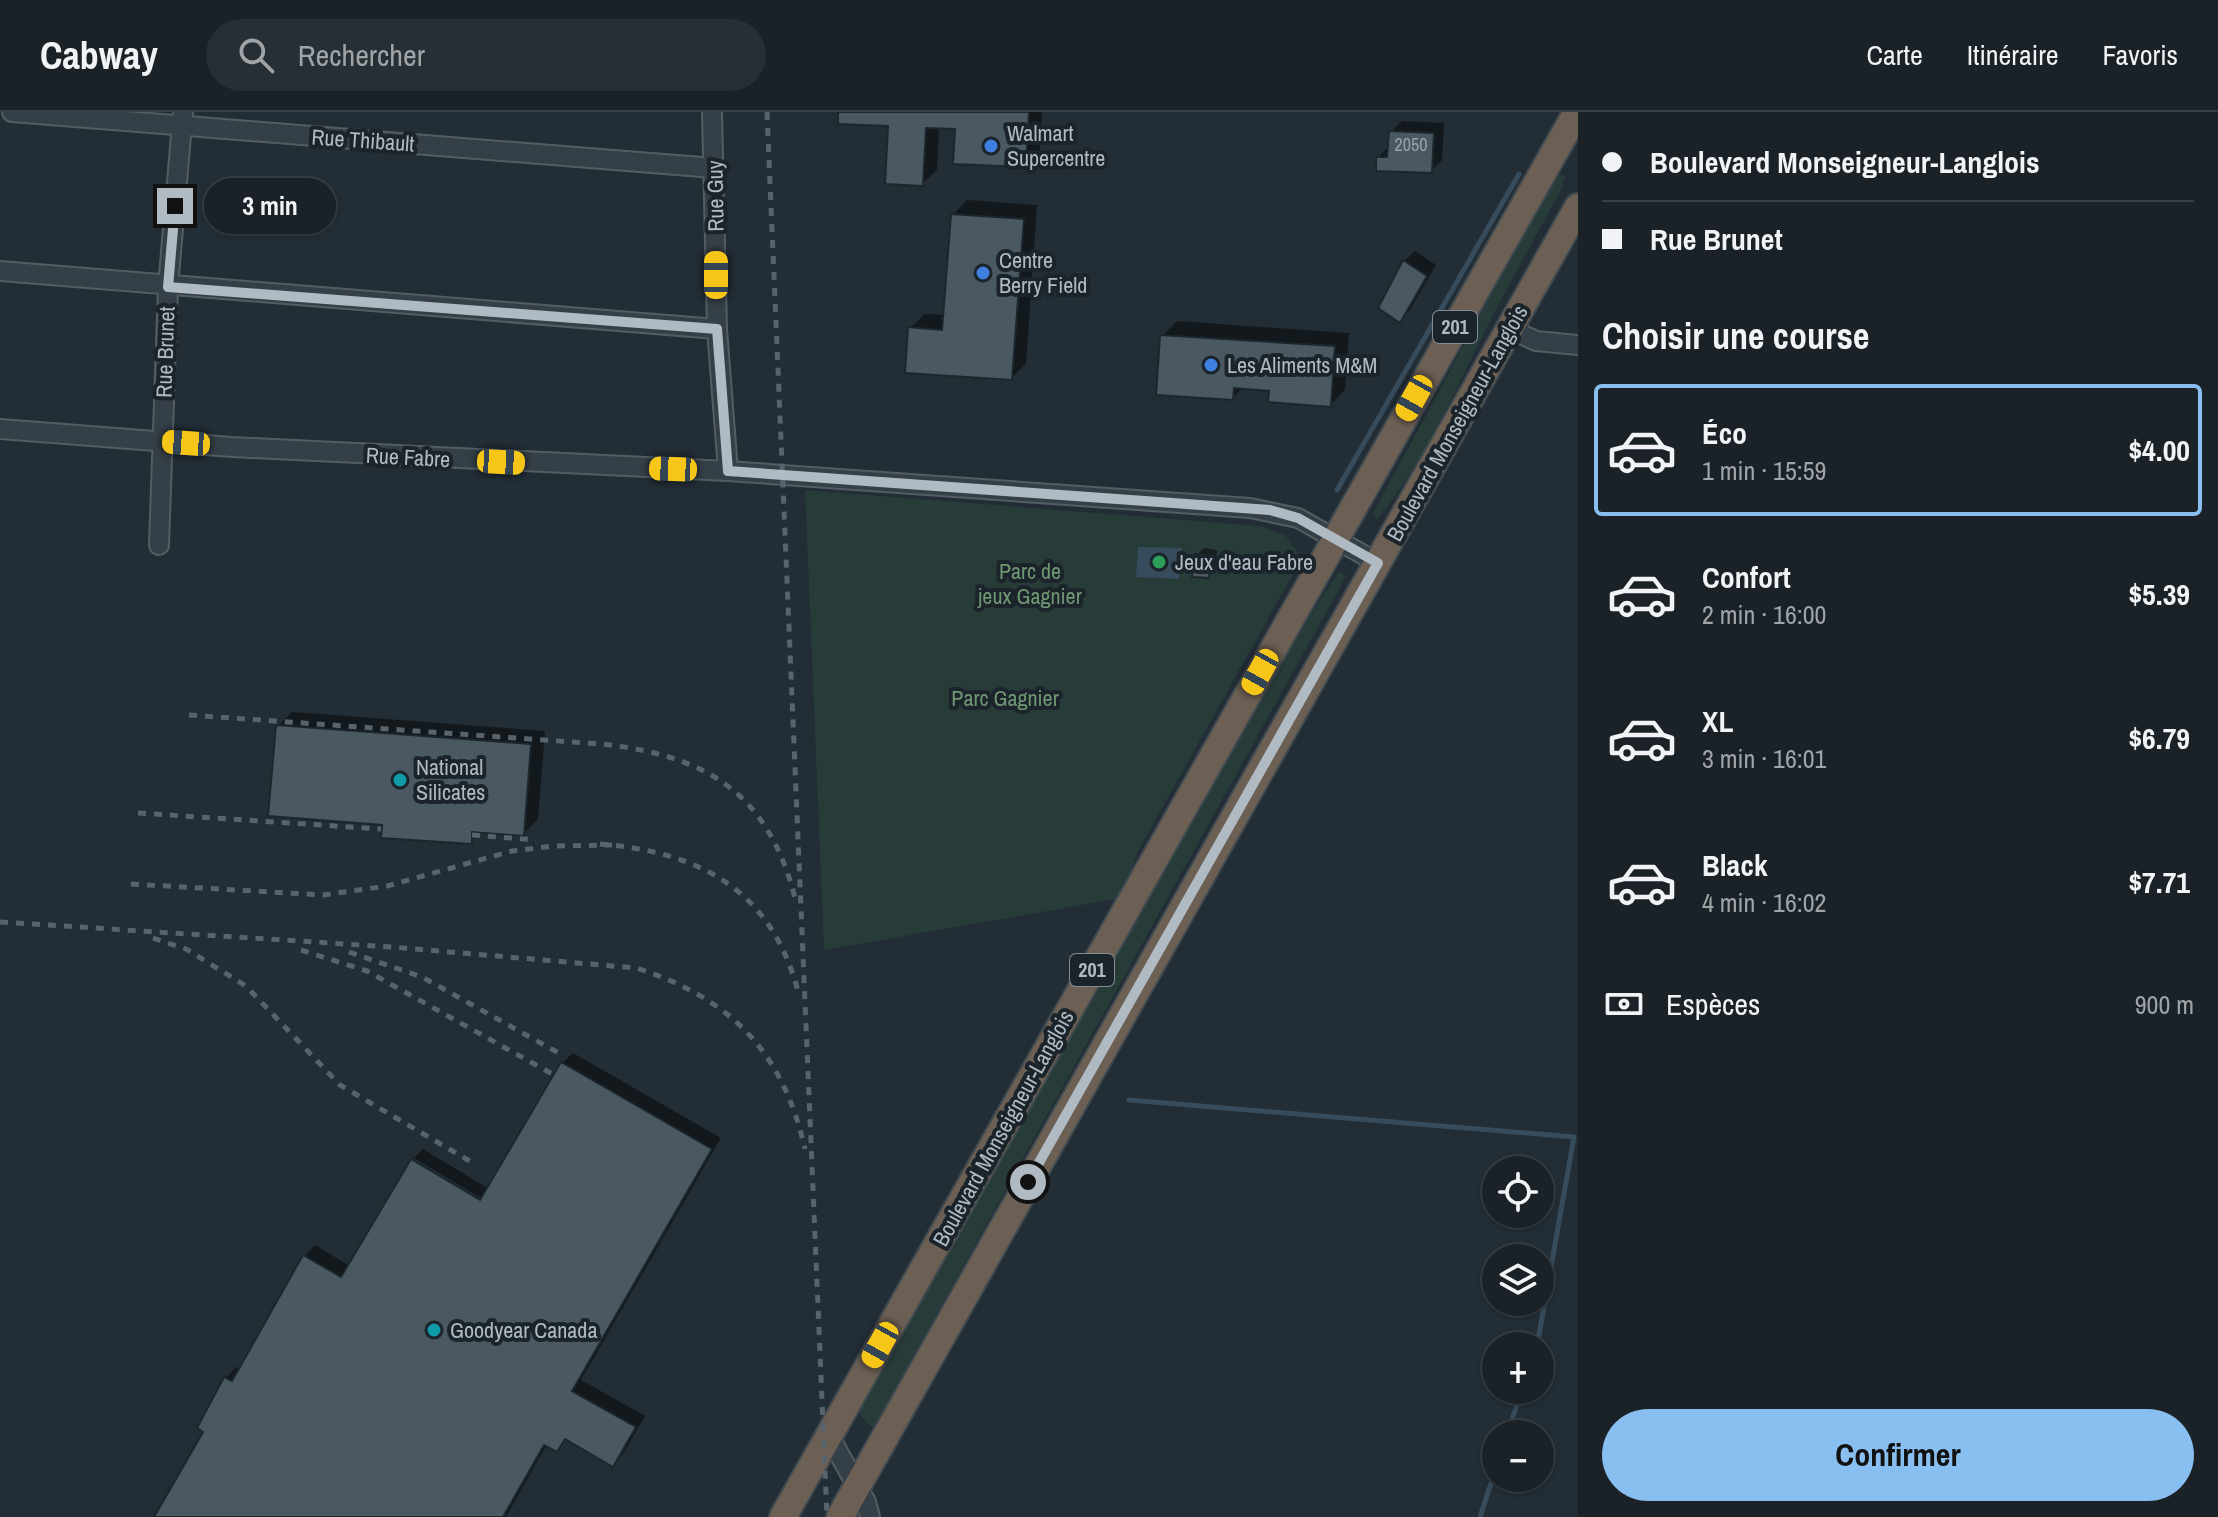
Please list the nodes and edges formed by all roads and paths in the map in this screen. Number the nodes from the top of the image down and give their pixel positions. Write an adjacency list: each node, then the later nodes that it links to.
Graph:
1 (12, 112): 4 (street, Rue Thibault)
2 (712, 112): 6 (street, Rue Guy)
3 (1577, 112): 5 (highway, Boulevard Monseigneur-Langlois / 201)
4 (182, 119): 6 (street, Rue Thibault); 9 (street, Rue Brunet)
5 (1570, 141): 16 (highway, Boulevard Monseigneur-Langlois / 201)
6 (714, 168): 10 (street, Rue Guy)
7 (1578, 207): 11 (highway, Boulevard Monseigneur-Langlois / 201)
8 (0, 271): 9 (street)
9 (168, 287): 10 (street); 14 (street, Rue Brunet)
10 (717, 329): 15 (street, Rue Guy)
11 (1510, 329): 12 (street); 18 (highway, Boulevard Monseigneur-Langlois / 201)
12 (1578, 345)
13 (0, 429): 14 (street, Rue Fabre)
14 (163, 442): 15 (street, Rue Fabre); 17 (street, Rue Brunet)
15 (728, 471): 16 (street, Rue Fabre)
16 (1336, 538): 18 (street, Rue Fabre); 19 (highway, Boulevard Monseigneur-Langlois / 201)
17 (159, 545)
18 (1378, 563): 20 (highway, Boulevard Monseigneur-Langlois / 201)
19 (829, 1436): 20 (street); 21 (highway, Boulevard Monseigneur-Langlois / 201)
20 (857, 1486): 22 (highway, Boulevard Monseigneur-Langlois / 201); 23 (street)
21 (783, 1517)
22 (840, 1517)
23 (870, 1517)

